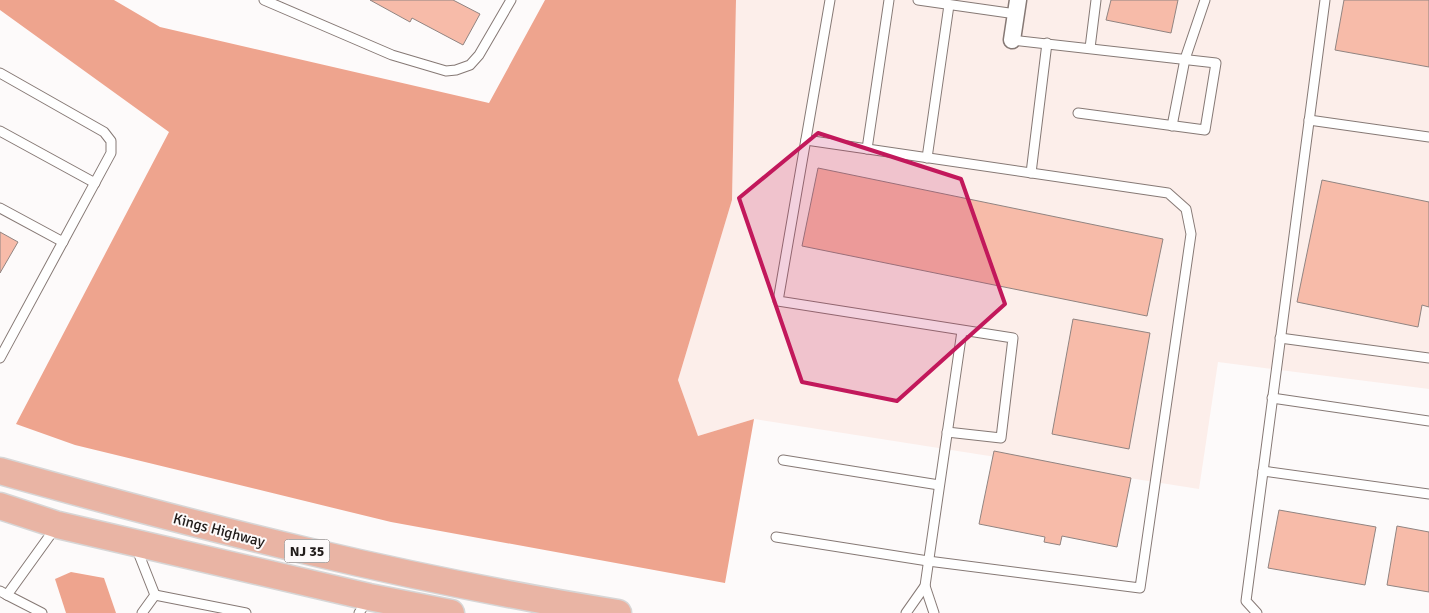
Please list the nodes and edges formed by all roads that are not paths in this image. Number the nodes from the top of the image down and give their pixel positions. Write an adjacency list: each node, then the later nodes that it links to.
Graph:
1 (264, 0): 2 (lane)
2 (511, 0)
3 (830, 0): 21 (lane)
4 (889, 0): 22 (lane)
5 (918, 0): 9 (lane)
6 (1096, 0): 13 (lane)
7 (1205, 0): 14 (lane)
8 (1324, 0): 17 (lane)
9 (949, 5): 10 (lane); 23 (lane)
10 (1017, 7): 11 (street)
11 (1012, 40): 12 (lane)
12 (1047, 44): 13 (lane); 24 (lane)
13 (1090, 48): 14 (lane)
14 (1185, 59): 18 (lane); 18 (lane)
15 (0, 74): 25 (lane)
16 (1078, 113): 18 (lane)
17 (1309, 120): 20 (lane); 29 (lane)
18 (1172, 126)
19 (0, 131): 25 (lane)
20 (1429, 136)
21 (806, 140): 22 (lane); 28 (lane)
22 (867, 149): 23 (lane)
23 (927, 158): 24 (lane)
24 (1031, 173): 44 (lane)
25 (95, 182): 27 (lane)
26 (0, 208): 27 (lane)
27 (63, 242): 30 (lane)
28 (962, 331): 34 (lane); 34 (lane)
29 (1280, 338): 31 (lane); 32 (lane)
30 (0, 358)
31 (1429, 358)
32 (1272, 398): 33 (lane); 37 (lane)
33 (1429, 422)
34 (947, 432): 38 (lane)
35 (783, 460): 38 (lane)
36 (0, 471): 53 (main road, Kings Highway / NJ 35)
37 (1263, 471): 39 (lane); 56 (lane)
38 (939, 485): 44 (lane)
39 (1429, 494)
40 (0, 506): 41 (main road, Kings Highway / NJ 35)
41 (58, 525): 43 (main road, Kings Highway / NJ 35); 46 (lane)
42 (776, 537): 44 (lane)
43 (134, 542): 47 (lane); 48 (main road, Kings Highway / NJ 35)
44 (928, 561): 45 (lane)
45 (925, 586): 54 (lane); 55 (lane)
46 (4, 593): 49 (lane)
47 (155, 595): 50 (lane); 51 (lane)
48 (364, 605): 52 (main road, Kings Highway / NJ 35)
49 (42, 613)
50 (140, 613)
51 (246, 613)
52 (451, 613)
53 (618, 613)
54 (906, 613)
55 (934, 613)
56 (1257, 613)

